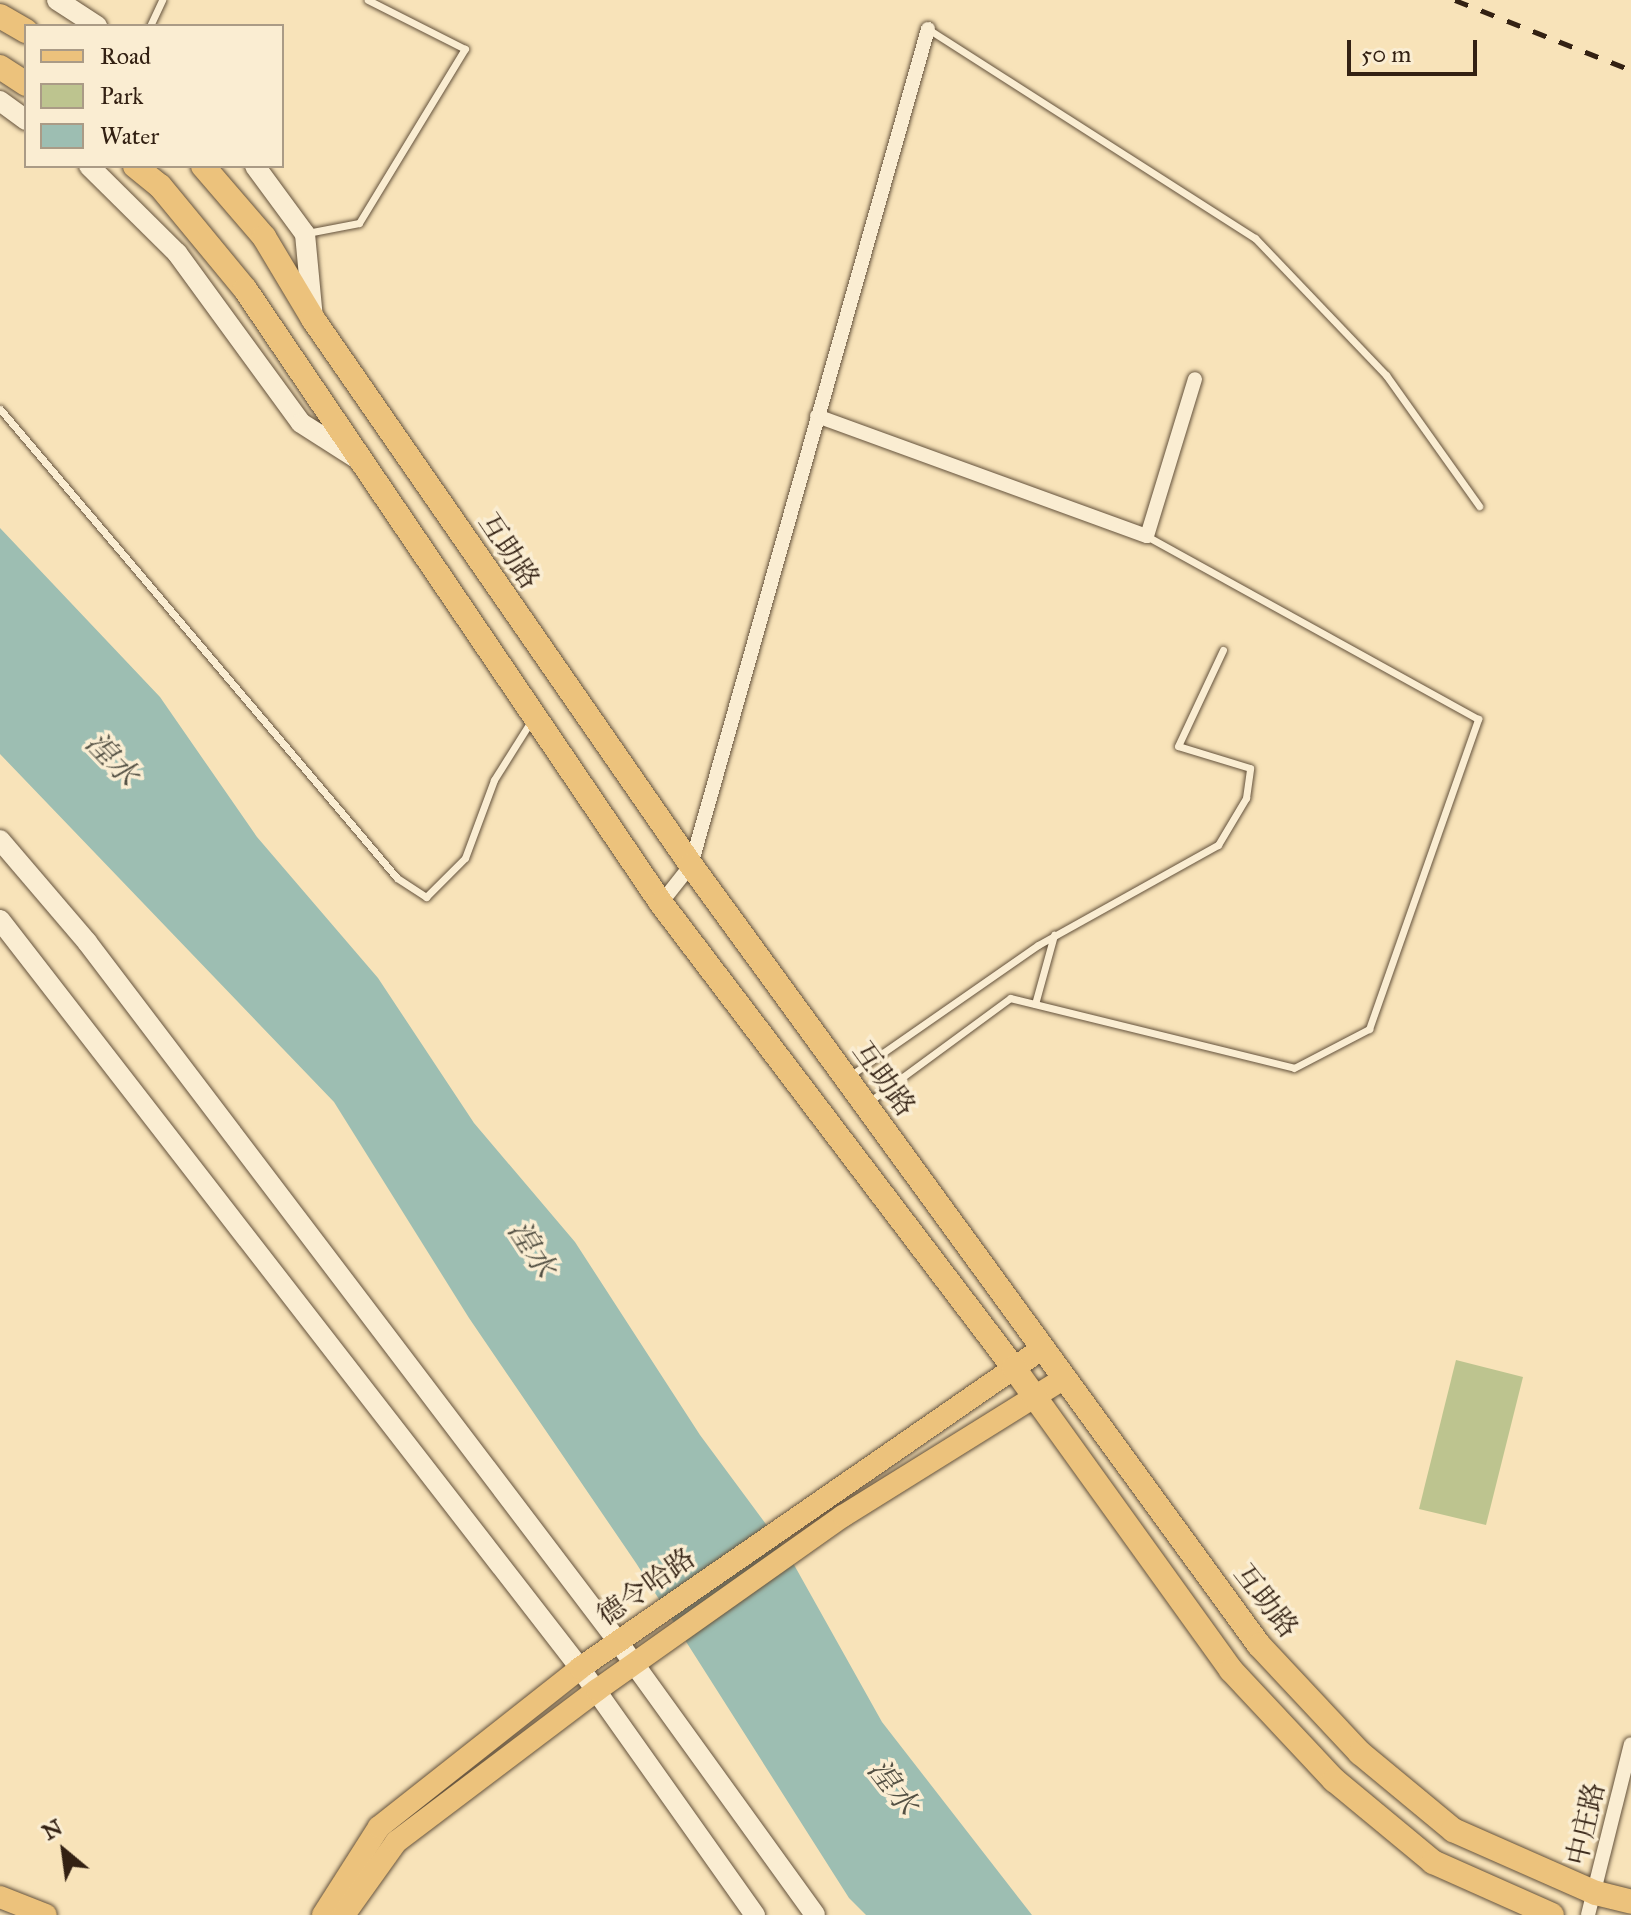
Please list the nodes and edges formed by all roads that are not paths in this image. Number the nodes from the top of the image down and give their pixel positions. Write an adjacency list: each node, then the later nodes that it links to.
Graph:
1 (57, 0): 5 (main road)
2 (162, 0): 6 (lane)
3 (368, 0): 17 (lane)
4 (0, 16): 8 (highway)
5 (94, 24)
6 (151, 24)
7 (928, 29): 21 (street); 23 (lane)
8 (24, 30)
9 (0, 67): 10 (highway)
10 (24, 83)
11 (0, 101): 12 (main road)
12 (24, 119)
13 (91, 168): 22 (main road)
14 (138, 168): 22 (highway)
15 (205, 168): 18 (highway, 互助路)
16 (256, 168): 17 (main road)
17 (305, 234): 18 (main road)
18 (313, 319): 28 (highway, 互助路)
19 (1195, 379): 24 (street)
20 (0, 409): 26 (lane)
21 (817, 416): 24 (street); 28 (street)
22 (356, 458): 26 (highway)
23 (1479, 506)
24 (1147, 536): 32 (lane)
25 (1223, 650): 31 (lane)
26 (532, 719): 29 (highway)
27 (0, 840): 39 (main road)
28 (691, 865): 29 (street); 33 (highway, 互助路)
29 (661, 903): 36 (highway)
30 (0, 920): 41 (main road)
31 (1054, 935): 32 (lane); 33 (lane)
32 (1035, 1004): 34 (lane)
33 (846, 1078): 34 (highway, 互助路)
34 (865, 1104): 35 (highway, 互助路)
35 (1043, 1348): 36 (main road, 德令哈路); 37 (highway, 互助路)
36 (1014, 1368): 38 (highway); 39 (main road, 德令哈路)
37 (1065, 1378): 38 (main road, 德令哈路); 46 (highway, 互助路)
38 (1036, 1399): 40 (main road, 德令哈路); 52 (highway)
39 (619, 1643): 40 (main road); 41 (main road, 德令哈路)
40 (634, 1665): 42 (main road, 德令哈路); 51 (main road)
41 (580, 1668): 42 (main road); 48 (main road, 德令哈路)
42 (597, 1690): 49 (main road, 德令哈路); 50 (main road)
43 (1631, 1744): 46 (street, 中庄路)
44 (0, 1897): 47 (main road)
45 (1631, 1902): 46 (highway, 互助路)
46 (1592, 1904)
47 (46, 1915)
48 (323, 1915)
49 (344, 1915)
50 (755, 1915)
51 (815, 1915)
52 (1552, 1915)

